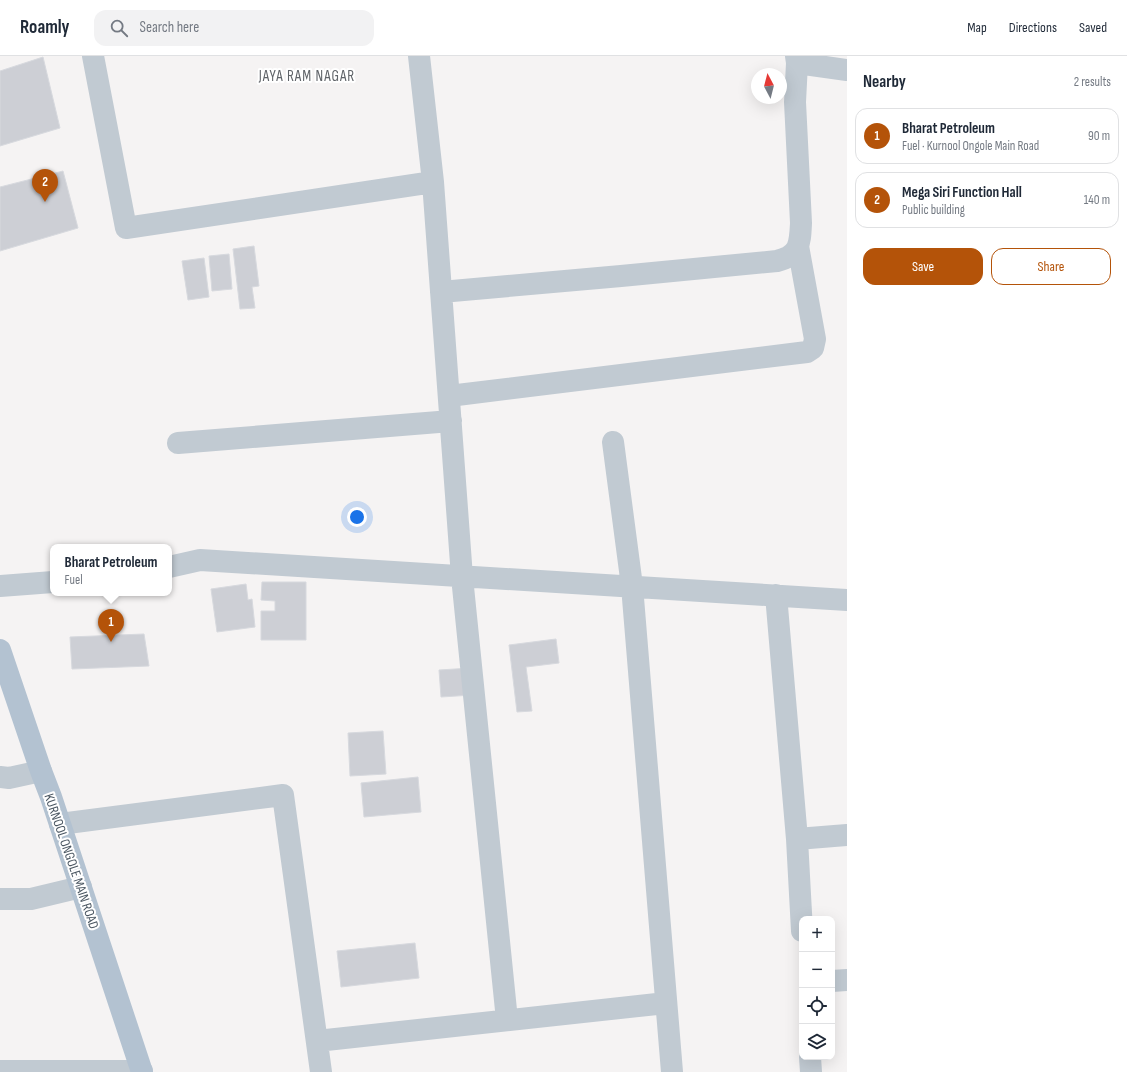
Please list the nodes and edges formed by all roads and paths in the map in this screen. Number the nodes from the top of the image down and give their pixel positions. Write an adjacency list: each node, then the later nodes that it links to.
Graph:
1 (93, 56): 5 (street)
2 (419, 56): 5 (street)
3 (796, 60): 4 (street); 6 (street)
4 (847, 70)
5 (434, 182): 7 (street)
6 (798, 246): 7 (street); 8 (street)
7 (442, 292): 8 (street)
8 (449, 396): 9 (street)
9 (451, 421): 11 (street); 13 (street)
10 (613, 442): 16 (street)
11 (178, 443)
12 (172, 566): 13 (street)
13 (462, 577): 16 (street); 31 (street)
14 (50, 582): 15 (street)
15 (0, 586)
16 (632, 586): 17 (street); 30 (street)
17 (776, 595): 18 (street); 24 (street)
18 (847, 600)
19 (0, 650): 20 (main road, KURNOOL ONGOLE MAIN ROAD)
20 (41, 771): 21 (street); 22 (main road, KURNOOL ONGOLE MAIN ROAD)
21 (0, 777)
22 (60, 824): 25 (main road, KURNOOL ONGOLE MAIN ROAD); 32 (street)
23 (847, 836): 24 (street)
24 (797, 839): 27 (street)
25 (81, 887): 26 (street); 35 (main road, KURNOOL ONGOLE MAIN ROAD)
26 (0, 899)
27 (801, 916)
28 (847, 980): 29 (street)
29 (835, 981)
30 (666, 1003): 31 (street); 37 (street)
31 (507, 1020): 32 (street)
32 (317, 1041): 36 (street)
33 (810, 1060): 38 (street)
34 (0, 1071): 35 (street)
35 (142, 1072)
36 (321, 1072)
37 (672, 1072)
38 (811, 1072)

